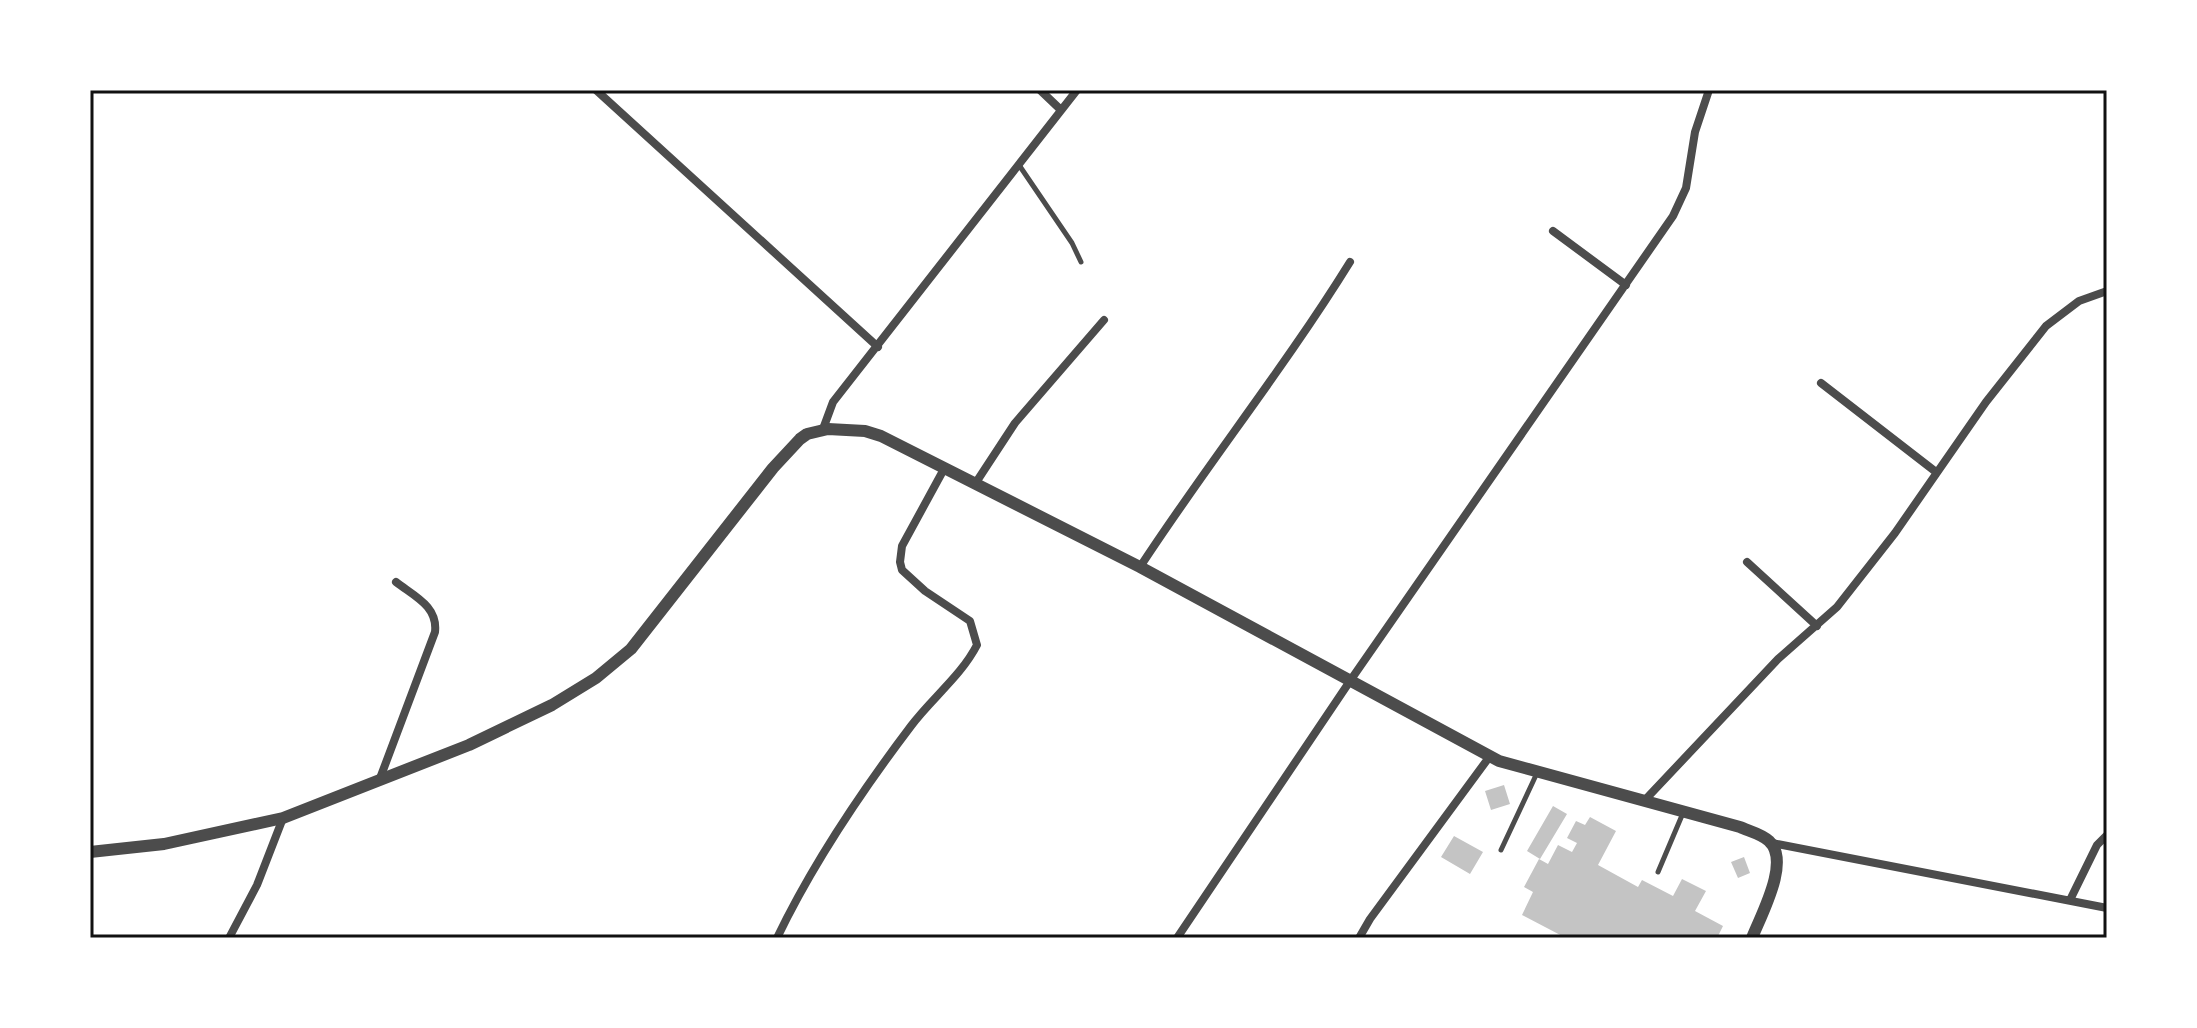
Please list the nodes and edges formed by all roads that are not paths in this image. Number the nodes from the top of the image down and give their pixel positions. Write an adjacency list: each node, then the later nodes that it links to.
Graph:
1 (596, 90): 13 (street)
2 (1040, 90): 5 (street)
3 (1077, 90): 5 (street)
4 (1709, 90): 10 (street)
5 (1061, 110): 6 (street)
6 (1019, 164): 8 (lane); 13 (street)
7 (1553, 231): 10 (street)
8 (1081, 262)
9 (1350, 262): 20 (street)
10 (1626, 285): 23 (street)
11 (2107, 291): 17 (street)
12 (1104, 320): 18 (street)
13 (878, 347): 15 (street)
14 (1821, 383): 17 (street)
15 (823, 429): 16 (street); 26 (street)
16 (944, 469): 18 (street); 38 (street)
17 (1936, 472): 22 (street)
18 (975, 484): 20 (street)
19 (1747, 562): 22 (street)
20 (1140, 567): 23 (street)
21 (396, 582): 26 (street)
22 (1817, 626): 27 (street)
23 (1350, 681): 24 (street); 39 (street)
24 (1490, 756): 25 (street); 40 (street)
25 (1538, 772): 27 (street); 32 (lane)
26 (378, 782): 29 (street)
27 (1644, 801): 28 (street)
28 (1683, 812): 31 (street); 34 (lane)
29 (283, 818): 33 (street); 37 (street)
30 (2107, 835): 35 (street)
31 (1772, 843): 35 (street); 41 (street)
32 (1501, 850)
33 (90, 852)
34 (1658, 872)
35 (2070, 900): 36 (street)
36 (2107, 908)
37 (229, 938)
38 (777, 938)
39 (1177, 938)
40 (1359, 938)
41 (1752, 938)

